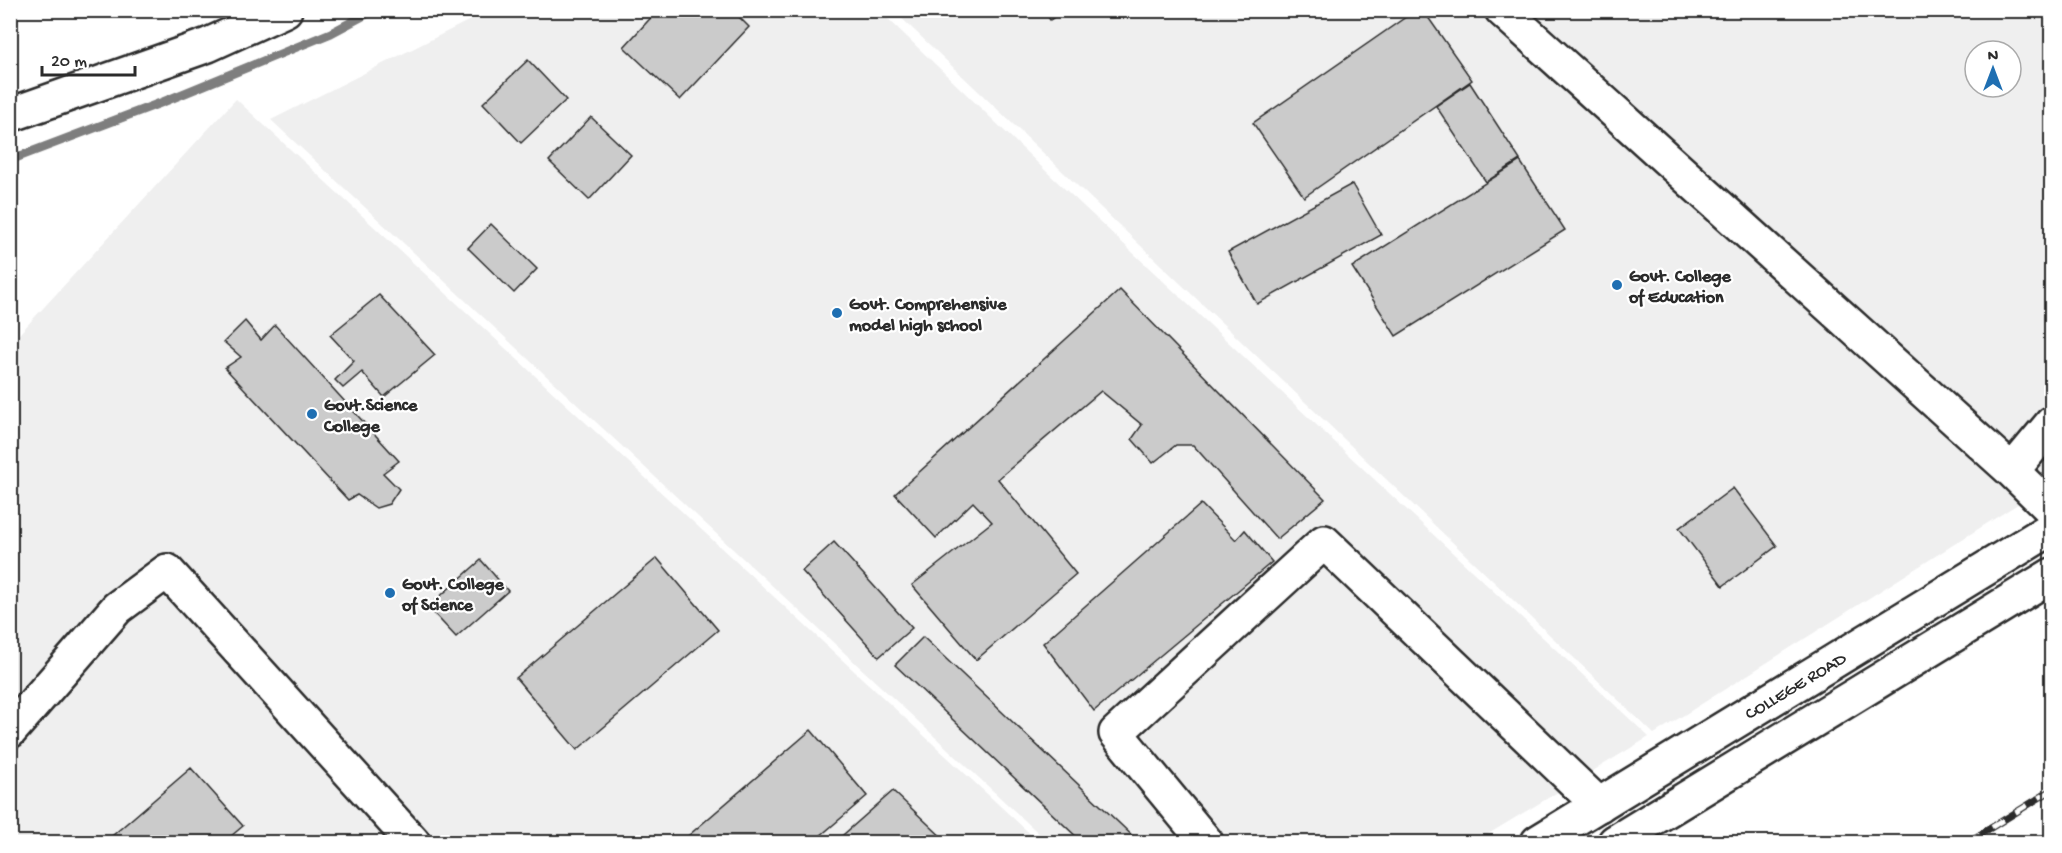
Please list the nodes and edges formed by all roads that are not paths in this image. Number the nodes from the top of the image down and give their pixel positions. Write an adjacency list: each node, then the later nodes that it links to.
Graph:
1 (285, 10): 3 (main road)
2 (1502, 10): 5 (main road)
3 (10, 116)
4 (2052, 423): 5 (main road)
5 (2012, 471): 6 (main road)
6 (2052, 510)
7 (2052, 528): 10 (main road, COLLEGE ROAD)
8 (2052, 575): 14 (main road)
9 (10, 731): 11 (main road)
10 (1599, 805): 12 (main road); 13 (main road, COLLEGE ROAD)
11 (413, 843)
12 (1206, 843)
13 (1538, 843)
14 (1615, 843)

